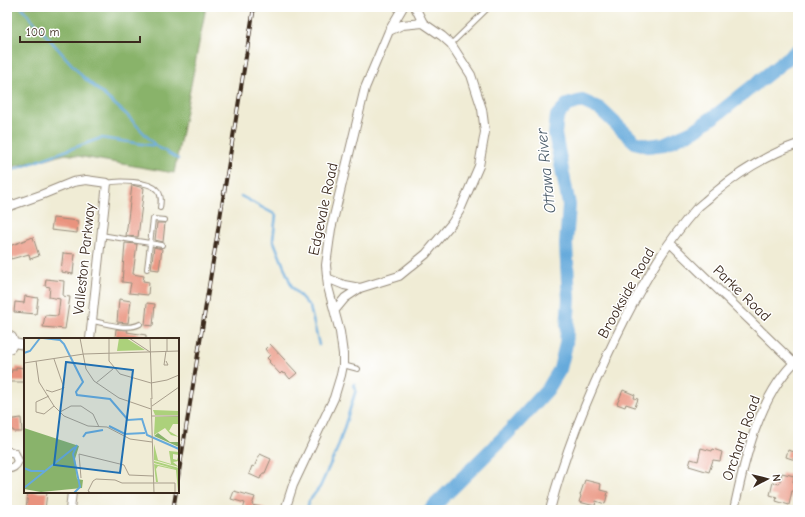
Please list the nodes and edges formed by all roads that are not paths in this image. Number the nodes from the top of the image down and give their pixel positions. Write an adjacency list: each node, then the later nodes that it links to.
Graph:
1 (403, 7): 5 (street, Edgevale Road)
2 (415, 7): 4 (street)
3 (489, 7): 6 (lane)
4 (423, 23): 5 (street); 6 (street)
5 (389, 31): 17 (street, Edgevale Road)
6 (451, 44): 18 (street)
7 (798, 144): 14 (street, Brookside Road)
8 (107, 183): 9 (street); 10 (lane); 12 (street, Valleston Parkway)
9 (7, 207)
10 (160, 208)
11 (165, 220): 13 (lane)
12 (101, 235): 13 (lane); 20 (street, Valleston Parkway)
13 (150, 243): 15 (lane); 16 (lane)
14 (670, 243): 27 (street, Parke Road); 36 (street, Brookside Road)
15 (162, 246)
16 (146, 268)
17 (327, 278): 18 (street); 19 (street, Edgevale Road)
18 (360, 288): 19 (street)
19 (335, 310): 28 (street, Edgevale Road)
20 (92, 320): 21 (lane); 23 (street, Valleston Parkway)
21 (140, 324)
22 (7, 334): 24 (street)
23 (90, 338)
24 (14, 343): 25 (street); 26 (street)
25 (24, 344)
26 (7, 350)
27 (796, 361): 37 (street, Orchard Road)
28 (343, 365): 29 (lane); 35 (street, Edgevale Road)
29 (358, 369)
30 (7, 452): 31 (street)
31 (21, 461): 32 (street)
32 (7, 468)
33 (72, 493): 34 (street)
34 (70, 510)
35 (285, 510)
36 (550, 510)
37 (734, 510)

